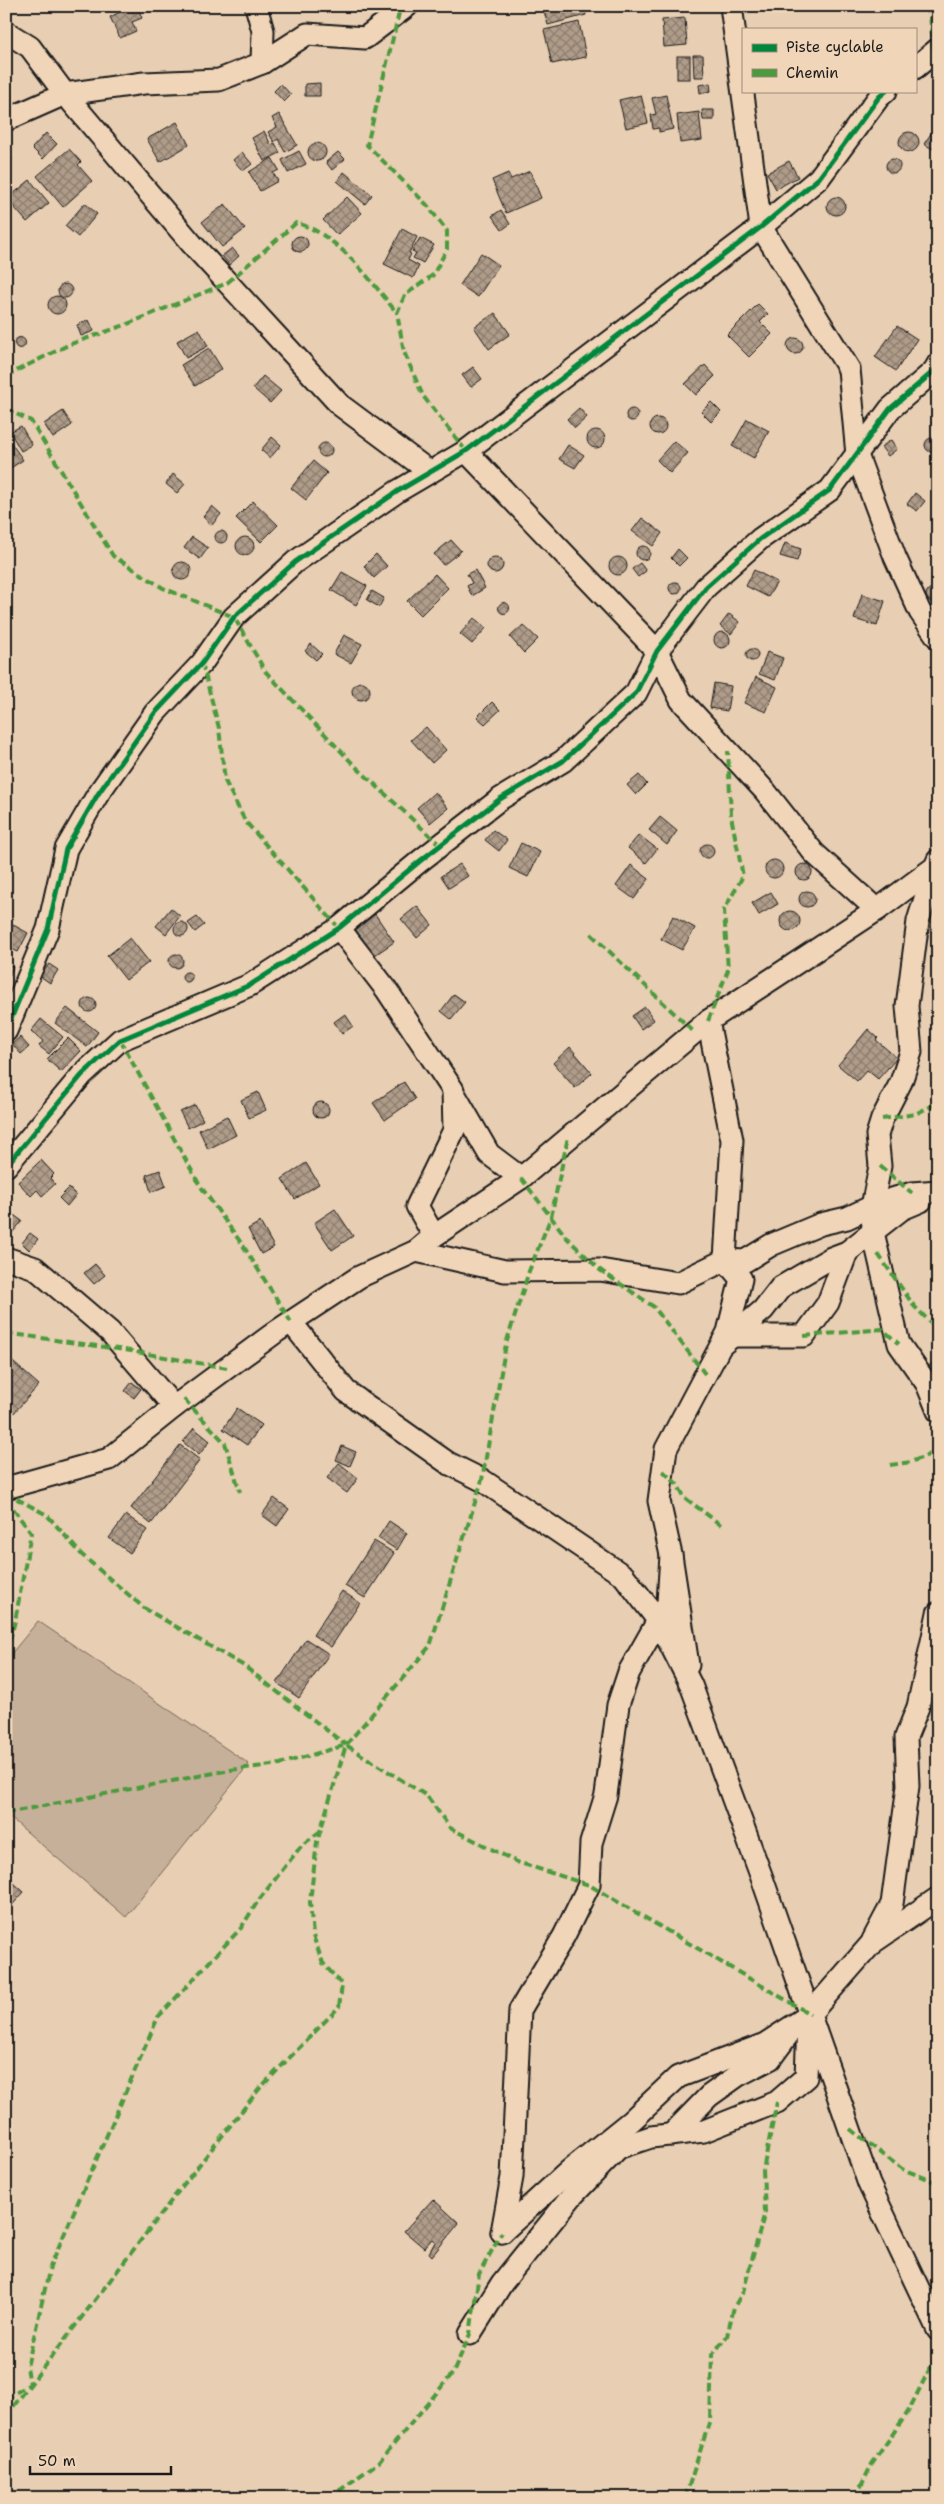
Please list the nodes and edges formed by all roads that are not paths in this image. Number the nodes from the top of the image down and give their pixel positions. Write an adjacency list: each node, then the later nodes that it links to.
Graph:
1 (256, 6): 6 (street)
2 (407, 6): 6 (street)
3 (730, 6): 9 (street)
4 (6, 32): 11 (street)
5 (938, 49): 7 (street)
6 (262, 63): 11 (street)
7 (916, 67)
8 (742, 92): 13 (street)
9 (742, 92)
10 (885, 92): 13 (street)
11 (65, 94): 12 (street); 17 (street)
12 (6, 120)
13 (761, 227): 15 (street); 16 (street)
14 (938, 364): 16 (street)
15 (466, 450): 17 (street); 19 (street)
16 (857, 455): 18 (street); 19 (street)
17 (430, 472): 24 (street)
18 (938, 638)
19 (657, 651): 21 (street); 22 (street)
20 (936, 863): 21 (street); 30 (street)
21 (877, 910): 23 (street)
22 (339, 928): 25 (street); 26 (street)
23 (708, 1021): 27 (street); 36 (street)
24 (6, 1031)
25 (453, 1090): 27 (street); 32 (street)
26 (6, 1166)
27 (521, 1178): 32 (street)
28 (938, 1191): 30 (street)
29 (938, 1195): 31 (street)
30 (872, 1207): 31 (street); 36 (street)
31 (873, 1232): 34 (street); 40 (street)
32 (434, 1236): 33 (street)
33 (416, 1251): 36 (street); 37 (street)
34 (847, 1252): 38 (street); 38 (street)
35 (6, 1258): 39 (street)
36 (725, 1260): 38 (street)
37 (291, 1322): 39 (street); 44 (street)
38 (726, 1341): 42 (street)
39 (174, 1407): 41 (street)
40 (938, 1411)
41 (6, 1488)
42 (671, 1555): 44 (street); 45 (street)
43 (938, 1613): 47 (street)
44 (658, 1620): 45 (street); 48 (street)
45 (691, 1685): 48 (street)
46 (938, 1898): 47 (street)
47 (872, 1943): 48 (street)
48 (804, 2018): 49 (street); 49 (street); 50 (street)
49 (671, 2135): 51 (street)
50 (938, 2330)
51 (470, 2334)

